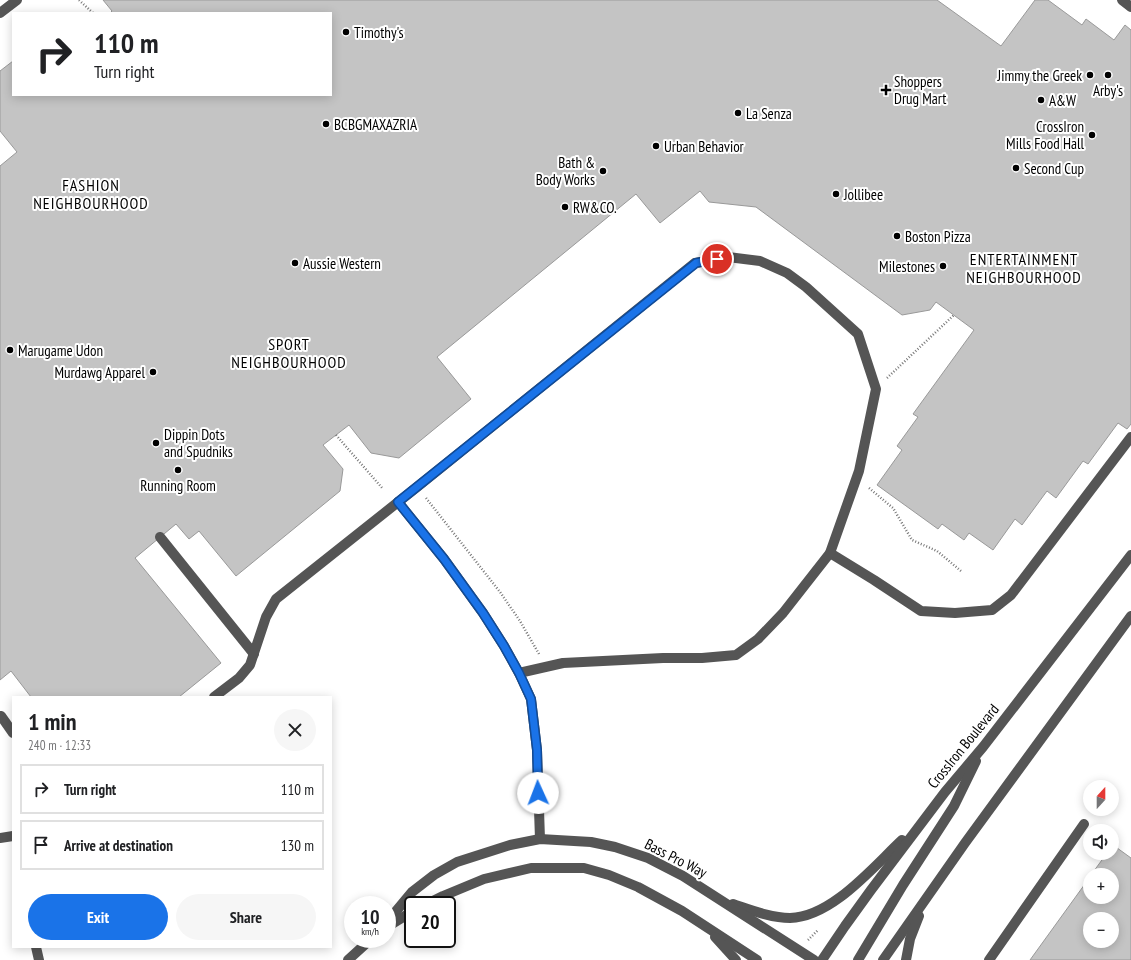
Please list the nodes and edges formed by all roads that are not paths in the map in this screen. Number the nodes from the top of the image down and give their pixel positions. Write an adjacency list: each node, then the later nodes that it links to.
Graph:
1 (17, 0): 4 (street)
2 (1122, 0): 3 (street)
3 (1131, 7)
4 (0, 14)
5 (1131, 437): 8 (street)
6 (398, 502): 8 (street); 11 (street); 12 (street)
7 (160, 537): 11 (street)
8 (830, 553): 12 (street)
9 (1131, 555): 16 (street, CrossIron Boulevard)
10 (1131, 616): 24 (street)
11 (254, 654): 13 (street)
12 (519, 673): 21 (street)
13 (215, 696)
14 (1, 716): 15 (street)
15 (12, 732)
16 (983, 747): 17 (street, CrossIron Boulevard); 35 (street)
17 (925, 818): 23 (street); 34 (street, CrossIron Boulevard)
18 (1083, 825): 38 (street)
19 (12, 836): 20 (street)
20 (0, 838)
21 (540, 839): 23 (street, Bass Pro Way); 25 (street, Bass Pro Way)
22 (443, 896): 26 (street)
23 (720, 900): 33 (street, Bass Pro Way)
24 (924, 901): 36 (street); 37 (street)
25 (396, 911)
26 (706, 926): 31 (street); 32 (street)
27 (36, 948): 29 (street)
28 (361, 948): 30 (street)
29 (39, 960)
30 (348, 960)
31 (736, 960)
32 (757, 960)
33 (814, 960)
34 (822, 960)
35 (858, 960)
36 (883, 960)
37 (906, 960)
38 (989, 960)

